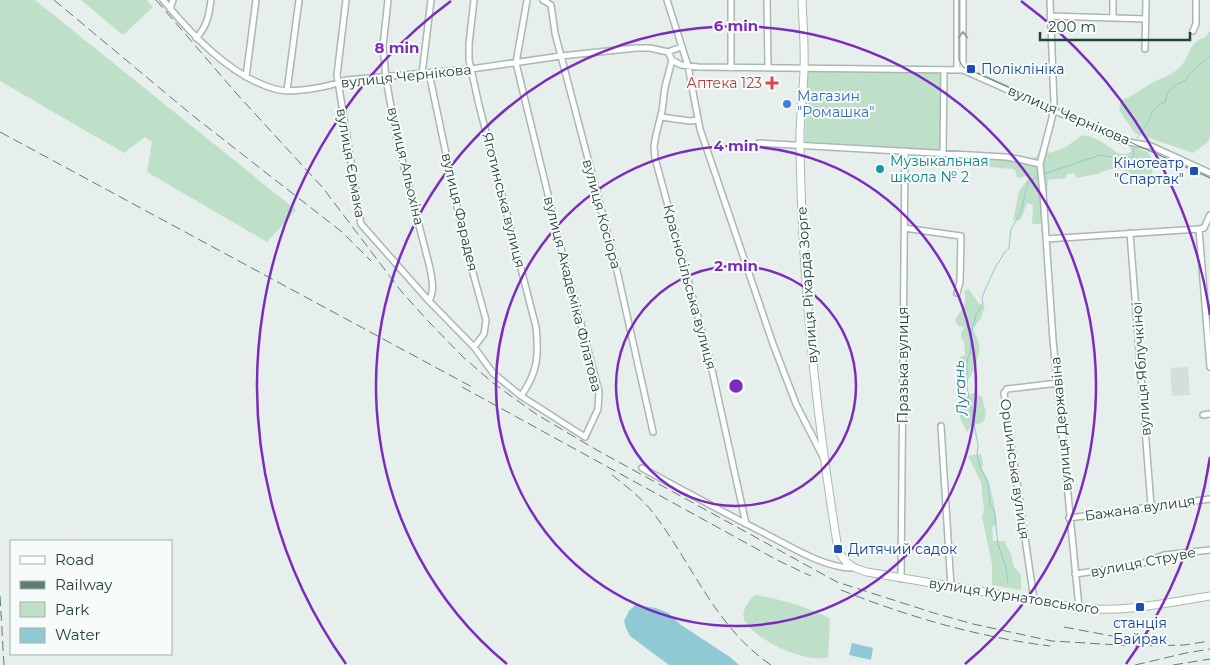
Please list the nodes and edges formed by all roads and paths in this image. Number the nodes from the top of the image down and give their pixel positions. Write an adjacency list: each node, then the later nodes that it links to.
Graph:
1 (162, 0): 22 (street, вулиця Чернікова)
2 (174, 0): 22 (street)
3 (211, 0): 27 (street)
4 (256, 0): 43 (street)
5 (299, 0): 46 (street)
6 (346, 0): 45 (street, вулиця Єрмака)
7 (388, 0): 44 (street, вулиця Альохіна)
8 (431, 0): 42 (street)
9 (474, 0): 37 (street, Яготинська вулиця)
10 (527, 0): 33 (street)
11 (543, 0): 31 (street, вулиця Косіора)
12 (667, 0): 28 (street)
13 (731, 0): 35 (street)
14 (767, 0): 36 (street)
15 (802, 0): 38 (street, вулиця Ріхарда Зорге)
16 (957, 0): 40 (street)
17 (963, 0): 40 (street, one-way to 17)
18 (1050, 0): 23 (street, вулиця Державіна)
19 (1113, 0): 24 (street)
20 (1146, 0): 25 (street)
21 (1196, 0): 26 (street)
22 (170, 8): 27 (street, вулиця Чернікова)
23 (1050, 16): 24 (street); 47 (street, вулиця Державіна)
24 (1113, 17): 25 (street)
25 (1146, 19): 29 (street)
26 (1193, 31)
27 (196, 38): 43 (street, вулиця Чернікова)
28 (681, 46): 30 (street); 34 (street)
29 (1145, 48)
30 (668, 52): 31 (street, вулиця Чернікова); 32 (street)
31 (561, 56): 33 (street, вулиця Чернікова); 71 (street, вулиця Косіора)
32 (672, 60): 34 (street, вулиця Чернікова); 48 (street, Красносільська вулиця)
33 (516, 63): 37 (street, вулиця Чернікова); 67 (street, вулиця Академіка Філатова)
34 (688, 66): 35 (street, вулиця Чернікова); 49 (street)
35 (731, 68): 36 (street, вулиця Чернікова)
36 (768, 68): 38 (street, вулиця Чернікова)
37 (471, 69): 41 (street, вулиця Чернікова); 67 (street, Яготинська вулиця)
38 (804, 69): 39 (street, вулиця Чернікова); 51 (street, вулиця Ріхарда Зорге)
39 (944, 70): 40 (street, вулиця Чернікова); 53 (street)
40 (960, 70): 47 (street, вулиця Чернікова)
41 (429, 73): 42 (street, вулиця Чернікова); 64 (street, вулиця Фарадея)
42 (422, 74): 44 (street, вулиця Чернікова)
43 (246, 76): 46 (street, вулиця Чернікова)
44 (386, 76): 45 (street, вулиця Чернікова); 63 (street, вулиця Альохіна)
45 (337, 84): 46 (street, вулиця Чернікова); 63 (street, вулиця Єрмака)
46 (286, 92)
47 (1053, 110): 54 (street, вулиця Державіна); 55 (street, вулиця Чернікова)
48 (661, 117): 49 (street); 77 (street, Красносільська вулиця)
49 (698, 120): 72 (street)
50 (759, 143): 51 (street)
51 (800, 144): 52 (street); 72 (street, вулиця Ріхарда Зорге)
52 (905, 151): 53 (street); 58 (street, Празька вулиця)
53 (943, 153): 54 (street)
54 (1040, 164): 61 (street, вулиця Державіна)
55 (1210, 171)
56 (1210, 215): 57 (street)
57 (1209, 222): 59 (street)
58 (904, 228): 62 (street); 81 (street, Празька вулиця)
59 (1199, 229): 60 (street); 65 (street)
60 (1130, 232): 61 (street); 75 (street, вулиця Яблучкіної)
61 (1046, 239): 66 (street, вулиця Державіна)
62 (957, 293)
63 (429, 301): 64 (street, вулиця Академіка Філатова)
64 (474, 347): 67 (street, вулиця Академіка Філатова)
65 (1210, 367)
66 (1058, 383): 76 (street, вулиця Державіна); 84 (street, Оршинська вулиця)
67 (522, 396)
68 (1210, 414): 69 (street)
69 (1203, 415)
70 (941, 426): 82 (street)
71 (653, 432)
72 (823, 457): 79 (street, вулиця Ріхарда Зорге)
73 (642, 468): 77 (street)
74 (1210, 498): 75 (street, Бажана вулиця)
75 (1151, 506): 76 (street, Бажана вулиця)
76 (1070, 518): 80 (street, вулиця Державіна)
77 (746, 524): 79 (street)
78 (1210, 550): 80 (street, вулиця Струве)
79 (851, 566): 81 (street, вулиця Курнатовського)
80 (1076, 574): 85 (street, вулиця Державіна)
81 (901, 578): 82 (street, вулиця Курнатовського)
82 (951, 587): 84 (street, вулиця Курнатовського)
83 (1210, 596): 85 (street, вулиця Курнатовського)
84 (1034, 600): 85 (street, вулиця Курнатовського)
85 (1079, 608)

